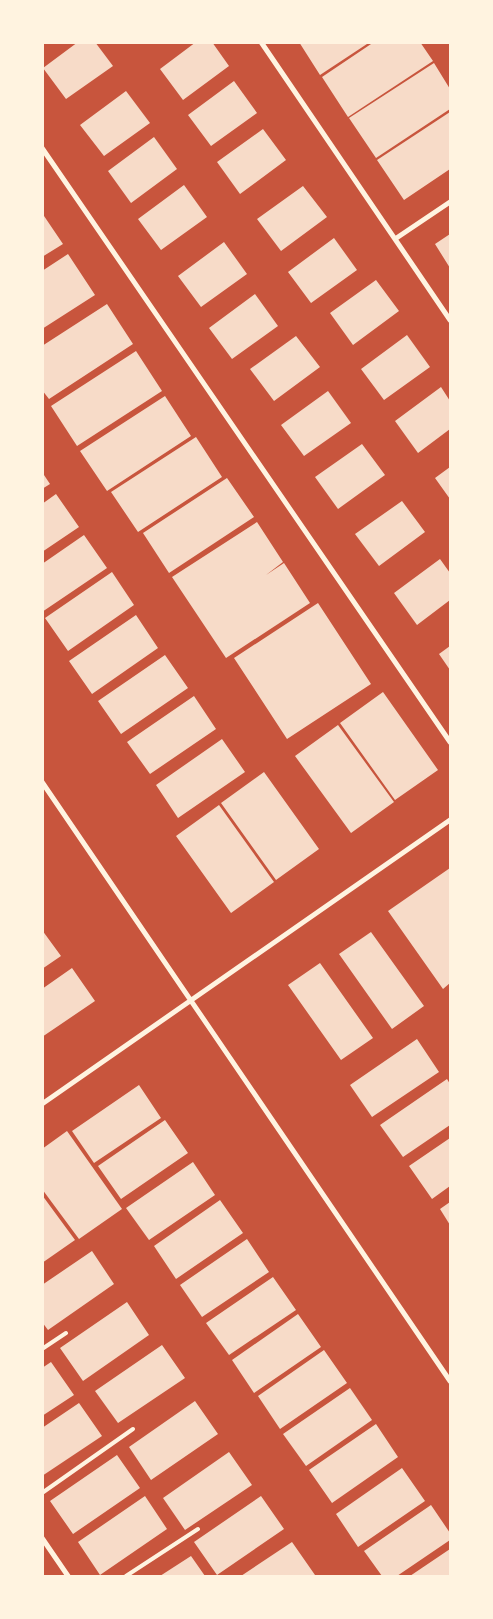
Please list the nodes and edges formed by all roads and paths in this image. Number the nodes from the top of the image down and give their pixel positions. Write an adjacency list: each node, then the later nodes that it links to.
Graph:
1 (261, 42): 4 (street)
2 (42, 148): 6 (street)
3 (450, 202): 4 (street)
4 (395, 239): 5 (street)
5 (450, 320)
6 (450, 742)
7 (42, 782): 9 (street)
8 (450, 820): 9 (street)
9 (192, 1001): 10 (street); 13 (street)
10 (42, 1104)
11 (66, 1333): 12 (lane)
12 (42, 1349)
13 (450, 1381)
14 (133, 1429): 15 (lane)
15 (42, 1493)
16 (198, 1529): 19 (lane)
17 (42, 1538): 18 (street)
18 (68, 1576)
19 (126, 1576)

